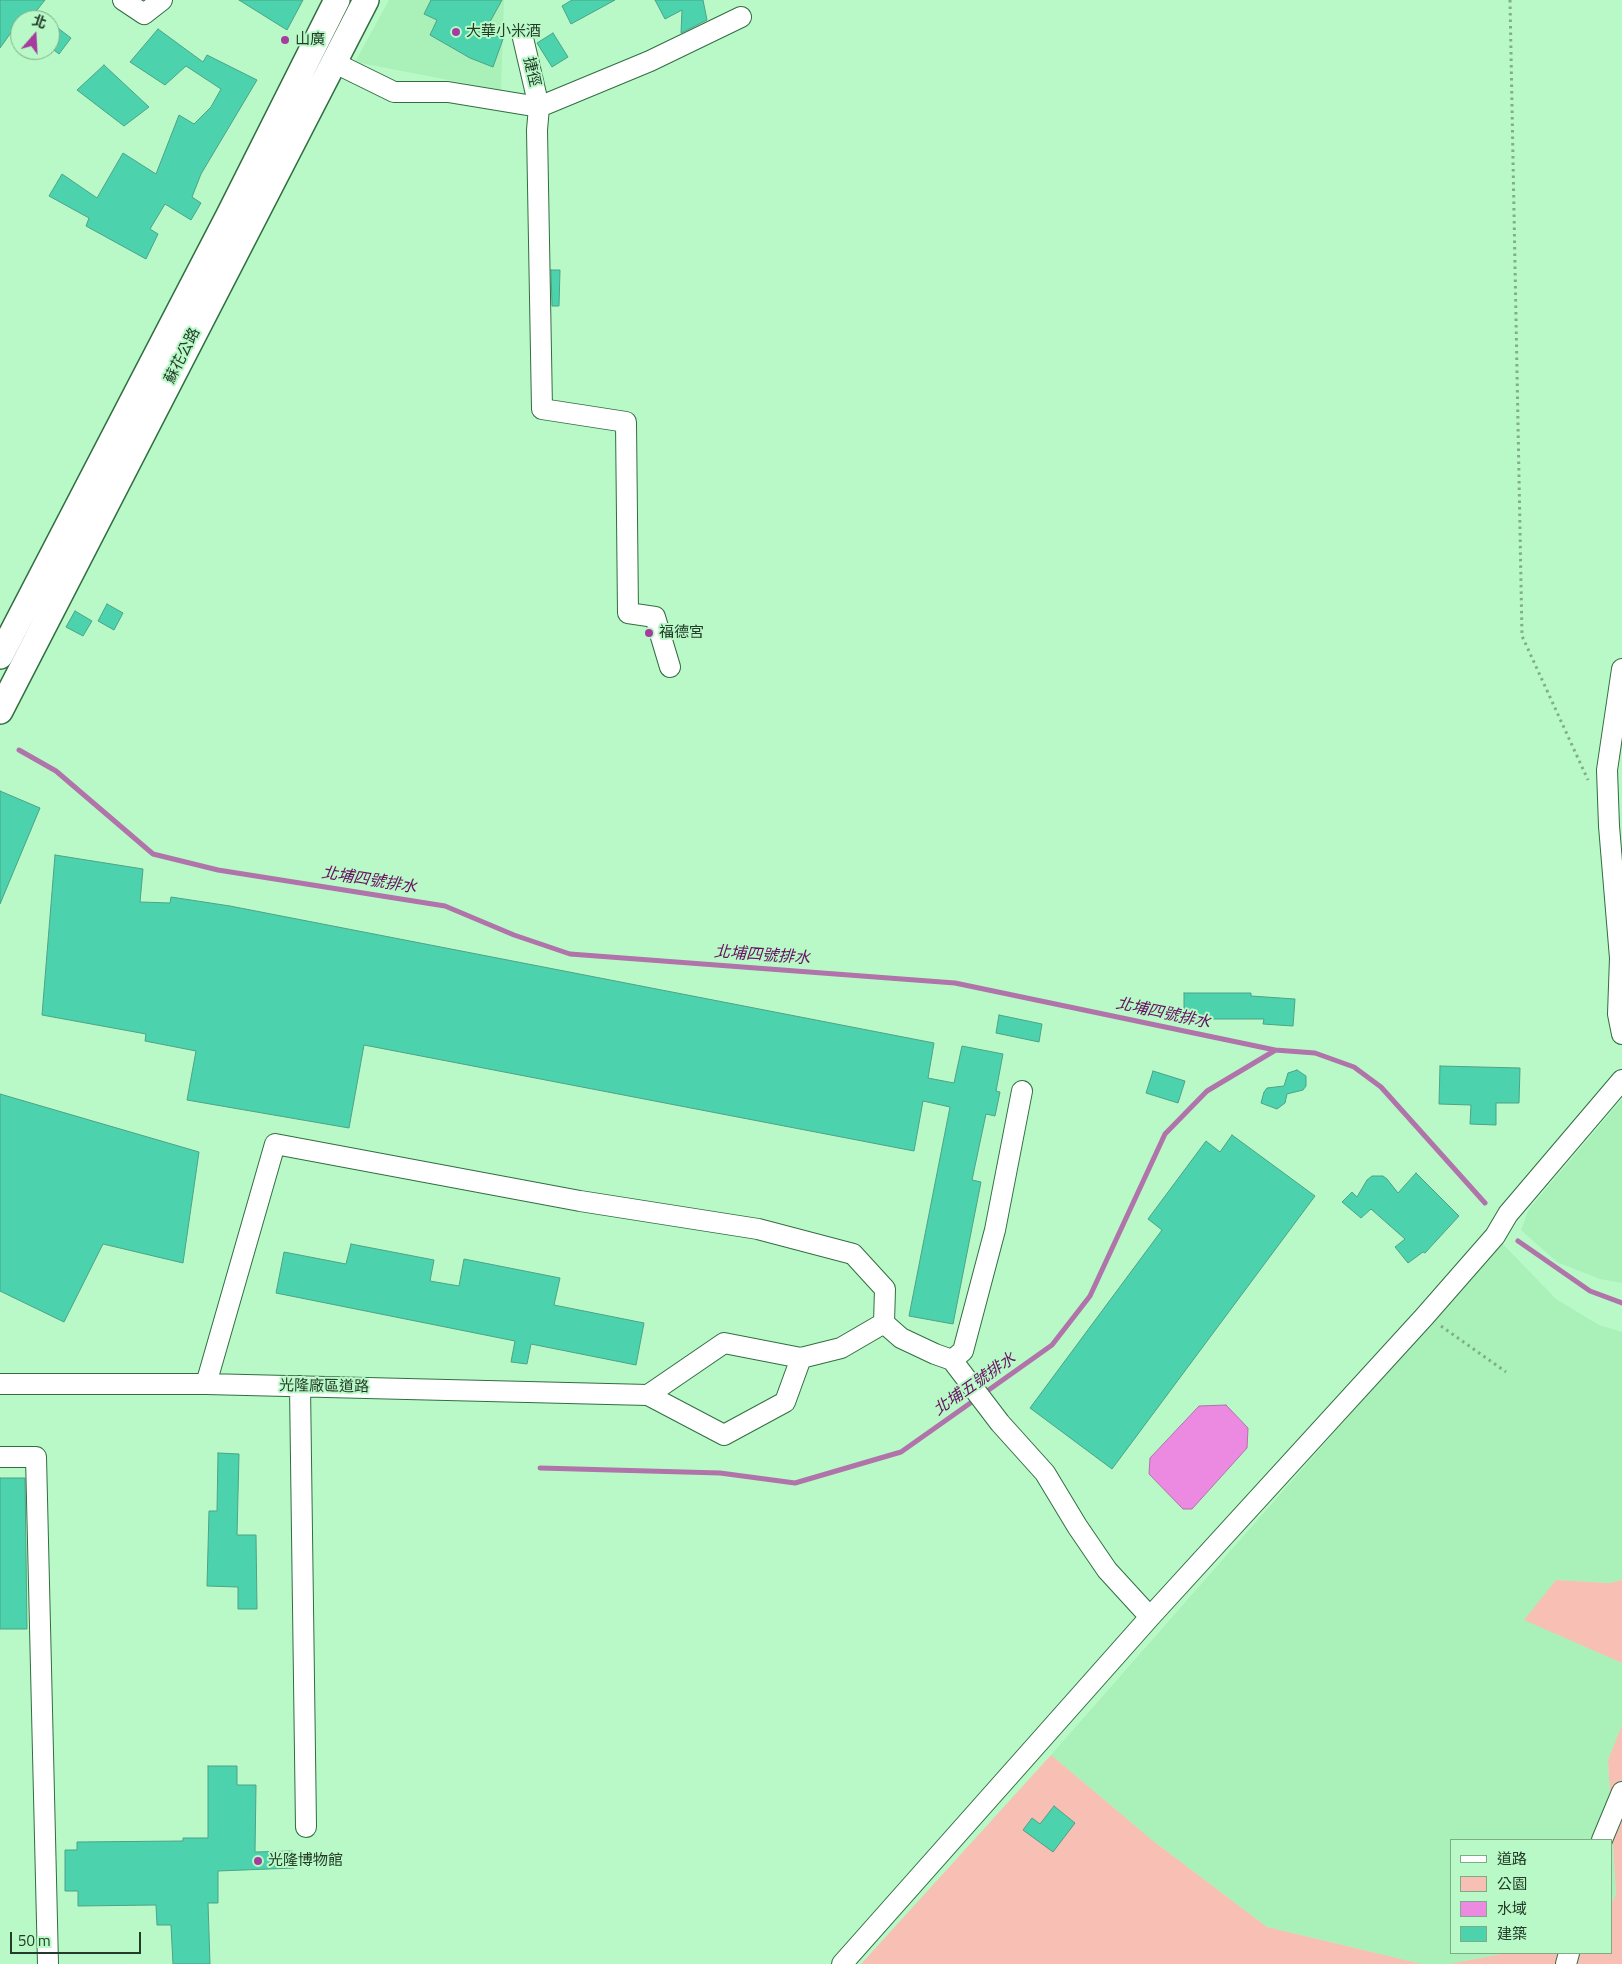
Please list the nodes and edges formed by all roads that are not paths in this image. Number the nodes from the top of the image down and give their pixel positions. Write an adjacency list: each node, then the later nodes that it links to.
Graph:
1 (123, 0): 2 (street)
2 (162, 0)
3 (337, 0): 7 (main road, 蘇花公路)
4 (366, 0): 8 (main road, 蘇花公路)
5 (741, 17): 9 (street)
6 (523, 38): 9 (street, 捷徑)
7 (313, 50): 8 (main road); 10 (main road, 蘇花公路)
8 (335, 63): 9 (street); 11 (main road, 蘇花公路)
9 (539, 107): 13 (street, 捷徑)
10 (192, 286): 11 (main road); 12 (main road, 蘇花公路)
11 (214, 297): 15 (main road, 蘇花公路)
12 (0, 656)
13 (670, 667)
14 (1622, 669): 16 (street)
15 (0, 711)
16 (1622, 1034)
17 (1622, 1080): 27 (street)
18 (1022, 1091): 21 (street)
19 (884, 1323): 20 (street); 21 (street); 23 (street)
20 (801, 1358): 25 (street); 25 (street, 光隆廠區道路)
21 (952, 1360): 27 (street)
22 (0, 1384): 23 (street, 光隆廠區道路)
23 (206, 1384): 24 (street, 光隆廠區道路)
24 (300, 1386): 25 (street, 光隆廠區道路); 29 (street)
25 (648, 1395)
26 (0, 1457): 31 (street)
27 (1150, 1617): 32 (street)
28 (1622, 1792): 30 (street)
29 (306, 1827)
30 (1602, 1839)
31 (48, 1964)
32 (842, 1964)

